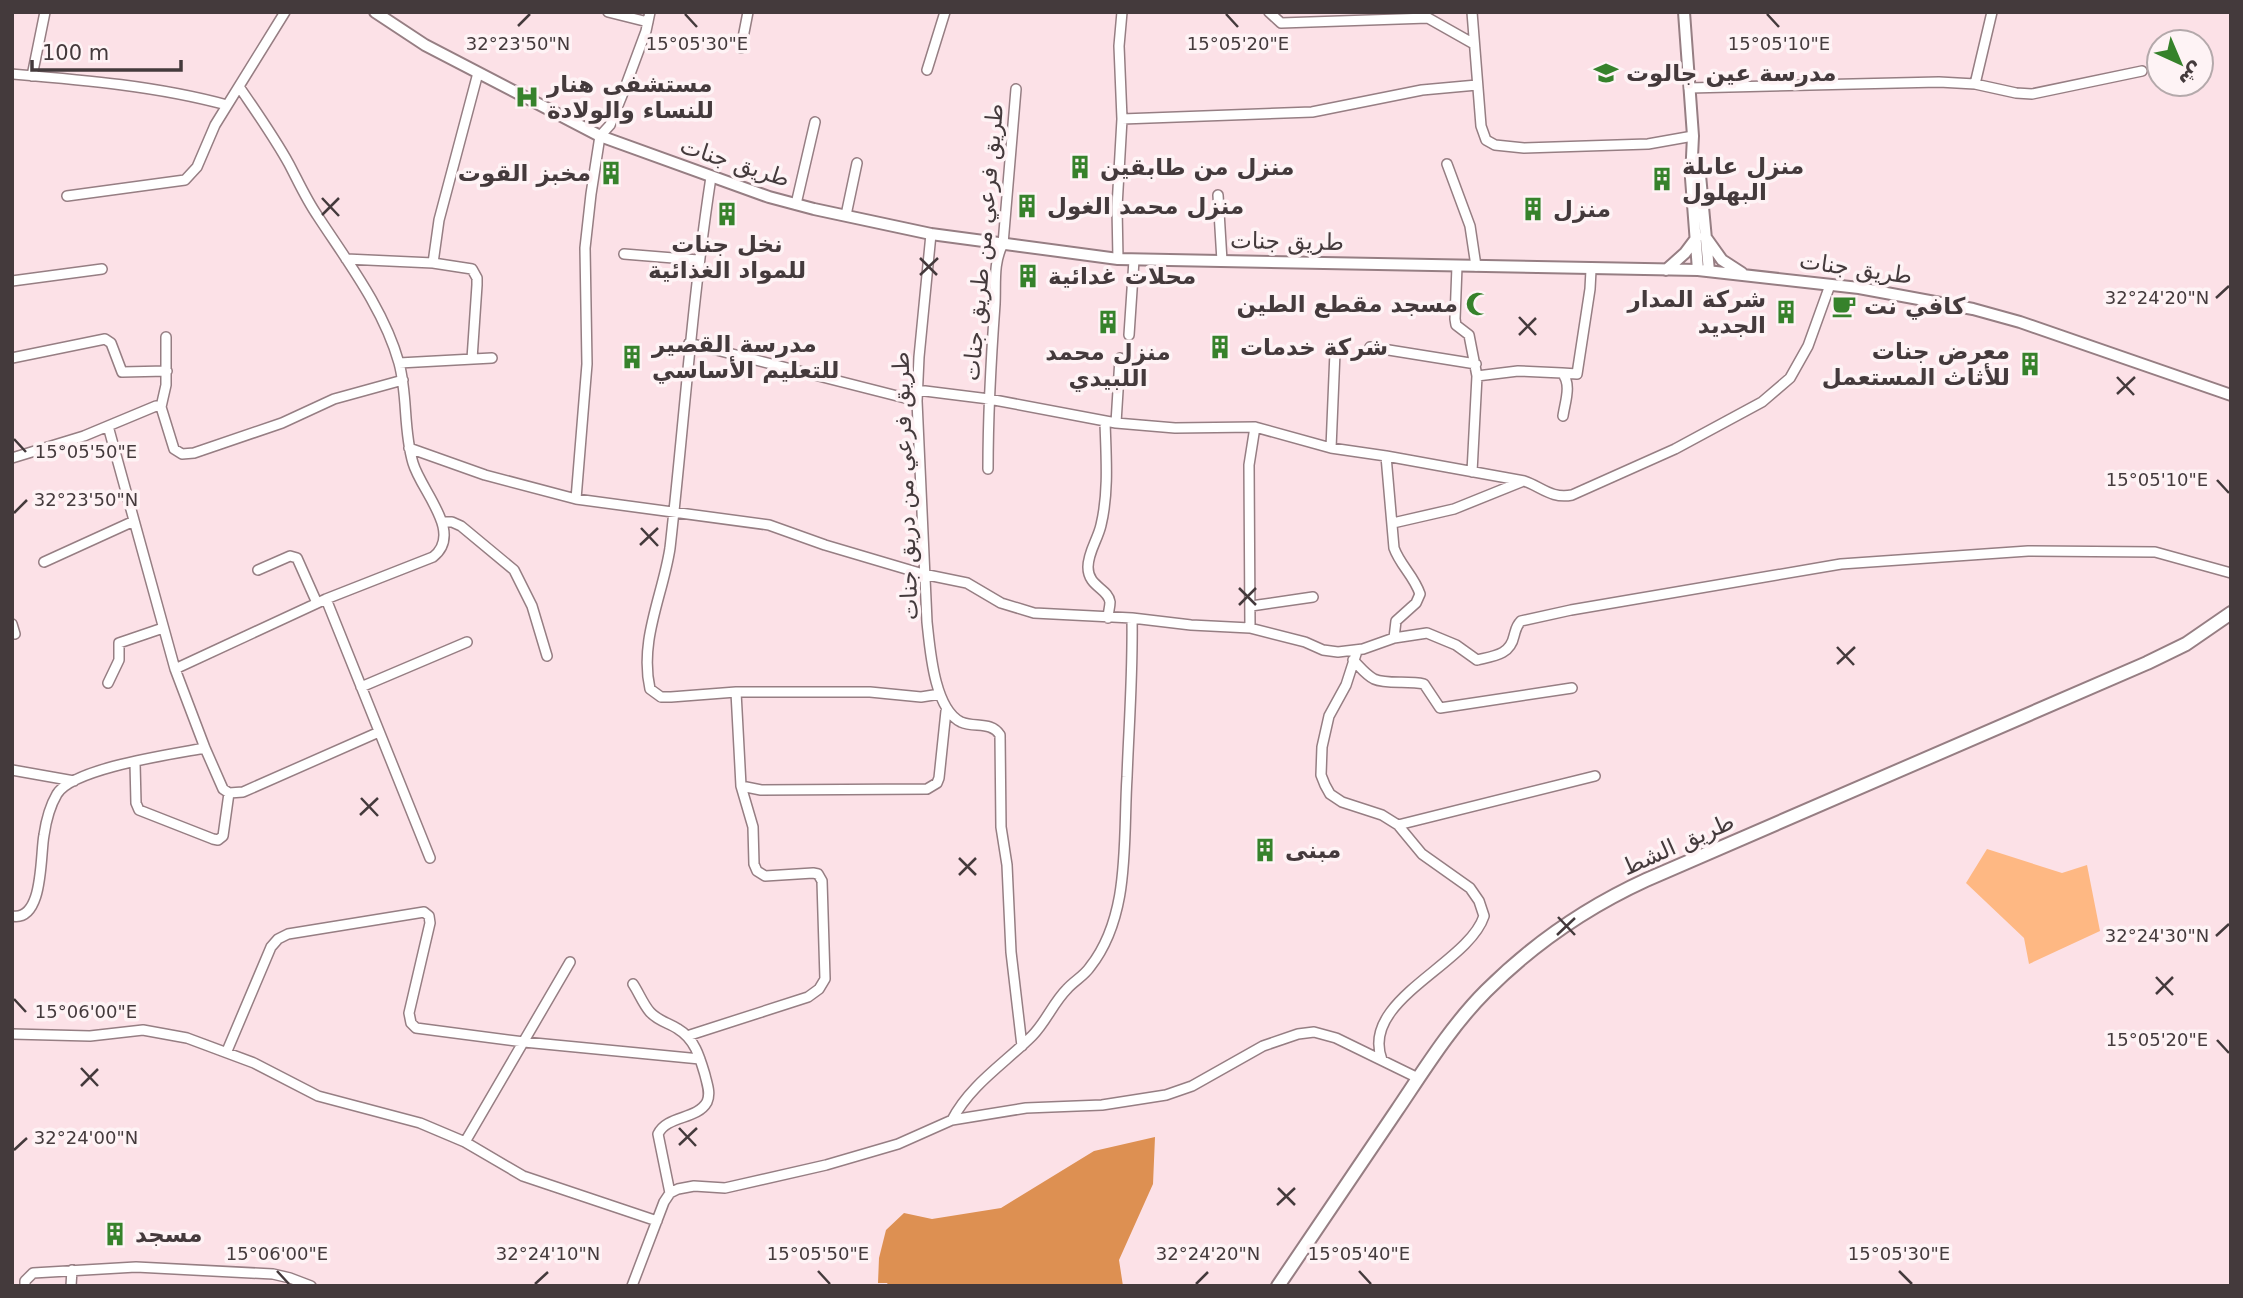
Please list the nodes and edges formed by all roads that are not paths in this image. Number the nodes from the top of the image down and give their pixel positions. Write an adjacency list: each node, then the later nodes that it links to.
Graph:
1 (45, 12): 19 (street)
2 (285, 12): 22 (street)
3 (375, 12): 17 (street, طريق جنات)
4 (608, 12): 12 (street)
5 (748, 12): 14 (street)
6 (945, 12): 15 (street)
7 (1122, 12): 26 (street)
8 (1269, 12): 13 (street)
9 (1472, 12): 13 (street)
10 (1684, 12): 23 (street)
11 (1992, 12): 20 (street)
12 (649, 17): 28 (street)
13 (1474, 44): 21 (street)
14 (741, 48)
15 (927, 71)
16 (2142, 71): 20 (street)
17 (478, 73): 28 (street, طريق جنات); 46 (street)
18 (12, 74): 19 (street)
19 (32, 76): 25 (street)
20 (1975, 83): 23 (street)
21 (1477, 85): 26 (street); 29 (street)
22 (240, 88): 25 (street); 41 (street)
23 (1689, 88): 29 (street)
24 (1016, 89): 39 (street, طريق فرعي من طريق جنات)
25 (227, 105): 34 (street)
26 (1122, 119): 42 (street)
27 (815, 122): 35 (street)
28 (600, 136): 32 (street, طريق جنات); 88 (street)
29 (1693, 136): 38 (street)
30 (857, 163): 36 (street)
31 (1447, 164): 48 (street)
32 (711, 177): 35 (street, طريق جنات); 43 (street)
33 (1218, 195): 45 (street)
34 (66, 196)
35 (796, 204): 36 (street, طريق جنات)
36 (846, 215): 37 (street, طريق جنات)
37 (931, 234): 39 (street, طريق جنات); 71 (street, طريق فرعي من دريق جنات)
38 (1701, 237): 51 (street); 52 (street); 53 (street)
39 (1003, 244): 42 (street, طريق جنات); 73 (street, طريق فرعي من طريق جنات)
40 (624, 254): 43 (street)
41 (346, 259): 46 (street); 65 (street)
42 (1118, 259): 44 (street, طريق جنات)
43 (698, 260): 58 (street)
44 (1134, 260): 45 (street, طريق جنات); 56 (street)
45 (1222, 261): 47 (street, طريق جنات)
46 (433, 263): 64 (street)
47 (1457, 265): 48 (street, طريق جنات); 66 (street)
48 (1476, 266): 50 (street, طريق جنات)
49 (102, 269): 54 (street)
50 (1591, 270): 51 (street, طريق جنات); 68 (street)
51 (1666, 270): 52 (street, طريق جنات)
52 (1704, 271): 53 (street, طريق جنات)
53 (1745, 275): 55 (street, طريق جنات)
54 (12, 281)
55 (1830, 285): 72 (street, طريق جنات); 87 (street)
56 (1129, 335)
57 (166, 337): 67 (street)
58 (689, 343): 74 (street); 89 (street)
59 (1370, 347): 66 (street)
60 (1335, 352): 82 (street)
61 (12, 358): 67 (street)
62 (492, 358): 64 (street)
63 (1120, 358): 78 (street)
64 (472, 359): 65 (street)
65 (399, 363): 70 (street)
66 (1476, 364): 69 (street)
67 (167, 371): 75 (street)
68 (1562, 373): 69 (street); 76 (street)
69 (1477, 376): 86 (street)
70 (403, 380): 75 (street); 81 (street)
71 (917, 390): 73 (street); 74 (street, طريق فرعي من دريق جنات)
72 (2231, 395)
73 (989, 399): 77 (street); 85 (street, طريق فرعي من طريق جنات)
74 (917, 401): 96 (street, طريق فرعي من دريق جنات)
75 (161, 407): 79 (street)
76 (1563, 416)
77 (1105, 422): 78 (street); 101 (street)
78 (1116, 423): 80 (street)
79 (108, 426): 84 (street); 90 (street)
80 (1255, 427): 82 (street); 99 (street)
81 (409, 448): 88 (street); 91 (street)
82 (1331, 448): 83 (street)
83 (1386, 456): 86 (street); 92 (street)
84 (12, 458)
85 (988, 469)
86 (1472, 472): 87 (street)
87 (1524, 481): 92 (street)
88 (576, 499): 89 (street)
89 (674, 511): 96 (street); 113 (street)
90 (134, 521): 93 (street); 103 (street)
91 (443, 522): 98 (street); 107 (street)
92 (1393, 523): 105 (street)
93 (44, 562)
94 (258, 570): 98 (street)
95 (2231, 573): 105 (street)
96 (923, 574): 101 (street); 114 (street, طريق فرعي من دريق جنات)
97 (1312, 597): 99 (street)
98 (321, 601): 109 (street); 111 (street)
99 (1251, 607): 104 (street)
100 (2231, 613): 136 (main road, طريق الشط)
101 (1108, 618): 102 (street)
102 (1132, 618): 104 (street); 132 (street)
103 (163, 628): 109 (street); 110 (street)
104 (1250, 628): 108 (street)
105 (1394, 638): 108 (street)
106 (467, 642): 111 (street)
107 (547, 656)
108 (1355, 656): 112 (street); 124 (street)
109 (175, 669): 117 (street)
110 (108, 683)
111 (361, 687): 116 (street)
112 (1572, 688)
113 (736, 692): 114 (street); 122 (street)
114 (940, 694): 115 (street, طريق فرعي من دريق جنات)
115 (946, 711): 122 (street); 132 (street)
116 (379, 732): 123 (street); 125 (street)
117 (205, 748): 118 (street); 123 (street)
118 (135, 763): 121 (street); 123 (street)
119 (12, 770): 121 (street)
120 (1595, 776): 124 (street)
121 (74, 781): 126 (street)
122 (741, 786): 130 (street)
123 (229, 793)
124 (1398, 825): 135 (street)
125 (430, 858)
126 (12, 916)
127 (570, 962): 131 (street)
128 (634, 984): 130 (street)
129 (12, 1034): 133 (street)
130 (687, 1036): 134 (street)
131 (524, 1042): 133 (street); 134 (street); 138 (street)
132 (1022, 1045): 137 (street)
133 (226, 1052): 138 (street)
134 (700, 1059): 139 (street)
135 (1382, 1060): 136 (street); 137 (street)
136 (1418, 1078): 148 (main road, طريق الشط)
137 (952, 1120): 139 (street)
138 (465, 1142): 140 (street)
139 (670, 1193): 140 (street)
140 (657, 1221): 147 (street)
141 (72, 1270): 142 (street); 143 (street); 144 (street)
142 (251, 1274): 145 (street); 146 (street)
143 (25, 1286)
144 (71, 1286)
145 (249, 1286)
146 (311, 1286)
147 (632, 1286)
148 (1278, 1286)

